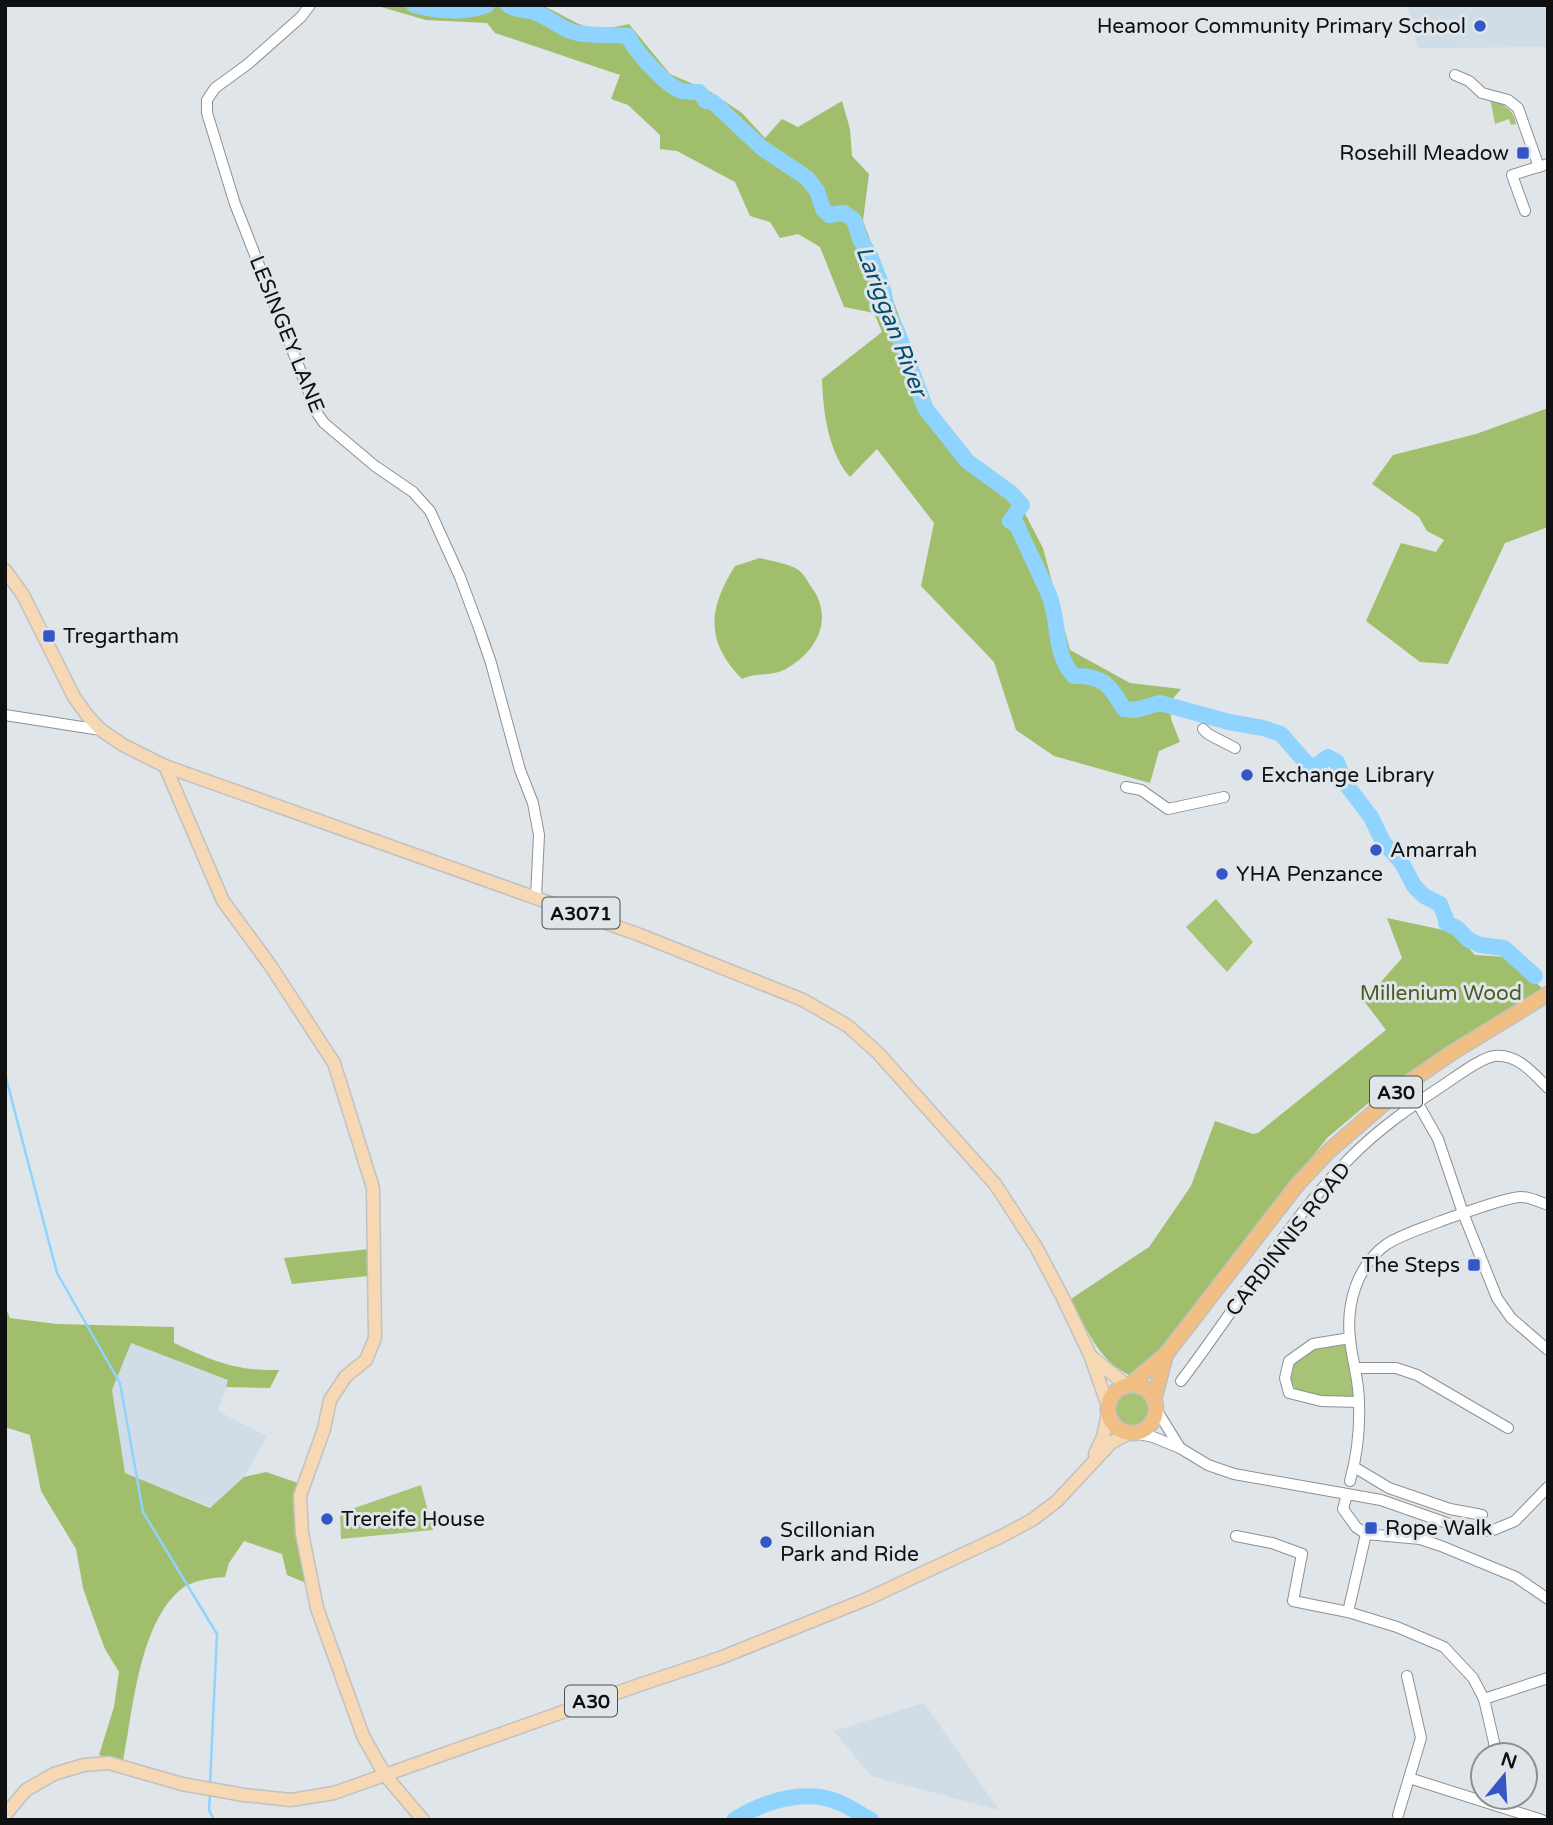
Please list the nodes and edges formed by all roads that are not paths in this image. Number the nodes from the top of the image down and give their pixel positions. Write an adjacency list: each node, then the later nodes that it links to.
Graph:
1 (310, 5): 13 (street, LESINGEY LANE)
2 (1455, 75): 3 (street)
3 (1543, 166): 4 (street)
4 (1525, 211)
5 (5, 570): 8 (main road, A3071)
6 (5, 715): 8 (street)
7 (1203, 729): 9 (street)
8 (101, 730): 10 (main road, A3071)
9 (1235, 748)
10 (165, 766): 13 (main road, A3071); 46 (main road)
11 (1126, 787): 12 (street)
12 (1224, 797)
13 (536, 897): 22 (main road, A3071)
14 (1548, 994): 21 (highway, A30)
15 (1548, 1088): 16 (street, CARDINNIS ROAD)
16 (1418, 1102): 18 (street); 24 (street, CARDINNIS ROAD)
17 (1548, 1205): 18 (street)
18 (1463, 1213): 19 (street); 20 (street)
19 (1350, 1338): 23 (street); 26 (street)
20 (1548, 1350)
21 (1167, 1353): 25 (highway, A30); 27 (highway, A30)
22 (1090, 1355): 25 (main road, A3071); 28 (main road, A3071)
23 (1356, 1368): 26 (street); 29 (street)
24 (1181, 1381)
25 (1128, 1385): 27 (highway); 28 (highway)
26 (1359, 1402): 33 (street)
27 (1155, 1405): 30 (highway); 31 (street)
28 (1108, 1410): 30 (highway); 32 (main road, A30)
29 (1508, 1429)
30 (1132, 1433): 31 (street); 32 (main road, A30)
31 (1180, 1448): 36 (street)
32 (1093, 1461): 46 (main road, A30)
33 (1354, 1466): 34 (street); 37 (street)
34 (1350, 1481)
35 (1548, 1487): 36 (street)
36 (1347, 1494): 38 (street)
37 (1482, 1515)
38 (1366, 1534): 40 (street); 41 (street)
39 (1236, 1536): 41 (street)
40 (1548, 1599)
41 (1348, 1612): 44 (street)
42 (1407, 1676): 47 (street)
43 (1548, 1678): 44 (street)
44 (1484, 1699): 45 (street)
45 (1494, 1741)
46 (385, 1775): 50 (main road, A30); 52 (main road)
47 (1409, 1778): 48 (street); 51 (street)
48 (1469, 1795)
49 (1516, 1811): 53 (street)
50 (5, 1815)
51 (1398, 1815)
52 (423, 1820)
53 (1542, 1820)

